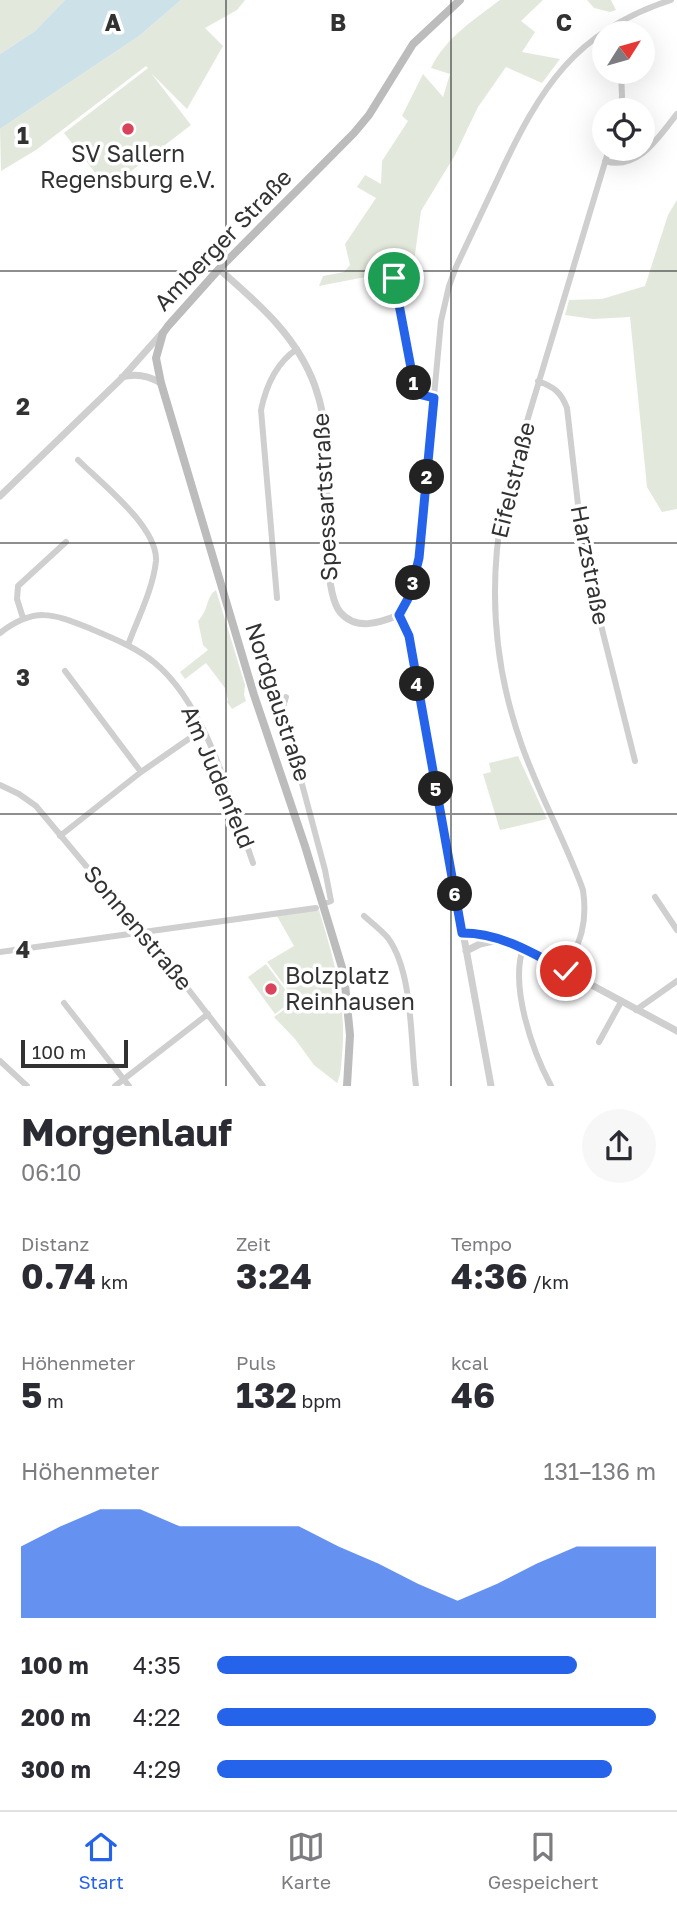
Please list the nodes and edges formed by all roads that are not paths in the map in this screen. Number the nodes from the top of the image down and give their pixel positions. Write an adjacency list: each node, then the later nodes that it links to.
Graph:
1 (460, 0): 9 (main road, Amberger Straße)
2 (671, 0): 3 (street)
3 (625, 21)
4 (592, 44): 16 (street)
5 (677, 114): 6 (street)
6 (655, 139)
7 (605, 161): 8 (street); 14 (street, Eifelstraße)
8 (628, 161)
9 (219, 269): 11 (main road, Amberger Straße); 12 (street, Spessartstraße)
10 (394, 278): 16 (street)
11 (163, 333): 13 (street, Amberger Straße); 15 (main road, Nordgaustraße)
12 (297, 349): 20 (street); 21 (street, Spessartstraße)
13 (122, 378): 15 (street); 18 (street, Amberger Straße)
14 (538, 381): 28 (street, Harzstraße); 43 (street, Eifelstraße)
15 (161, 383): 34 (main road, Nordgaustraße)
16 (434, 398): 21 (street)
17 (78, 460): 24 (street)
18 (0, 496)
19 (66, 542): 22 (street)
20 (277, 598)
21 (399, 615): 38 (street)
22 (23, 618): 23 (street); 24 (street, Am Judenfeld)
23 (0, 633)
24 (128, 645): 27 (street, Am Judenfeld)
25 (65, 671): 29 (street)
26 (286, 697): 34 (street)
27 (202, 729): 29 (street); 32 (street, Am Judenfeld)
28 (635, 761)
29 (141, 772): 31 (street)
30 (0, 785): 31 (street, Sonnenstraße)
31 (60, 836): 37 (street, Sonnenstraße)
32 (253, 863)
33 (655, 897): 36 (street)
34 (320, 906): 37 (street); 57 (main road, Nordgaustraße)
35 (364, 916): 58 (street)
36 (677, 930)
37 (140, 931): 42 (street); 48 (street, Sonnenstraße)
38 (462, 933): 39 (street); 41 (street)
39 (500, 940): 40 (street); 41 (street)
40 (523, 948): 43 (street); 60 (street)
41 (466, 951): 59 (street)
42 (0, 952)
43 (566, 971): 45 (street)
44 (677, 982): 47 (street)
45 (621, 1002): 47 (street); 50 (street)
46 (64, 1003): 52 (street)
47 (636, 1010): 49 (street)
48 (208, 1014): 52 (street); 56 (street, Sonnenstraße)
49 (677, 1031)
50 (599, 1042)
51 (0, 1061): 53 (street)
52 (124, 1078): 54 (street); 55 (street)
53 (27, 1086)
54 (115, 1086)
55 (129, 1086)
56 (263, 1086)
57 (347, 1086)
58 (416, 1086)
59 (491, 1086)
60 (551, 1086)

